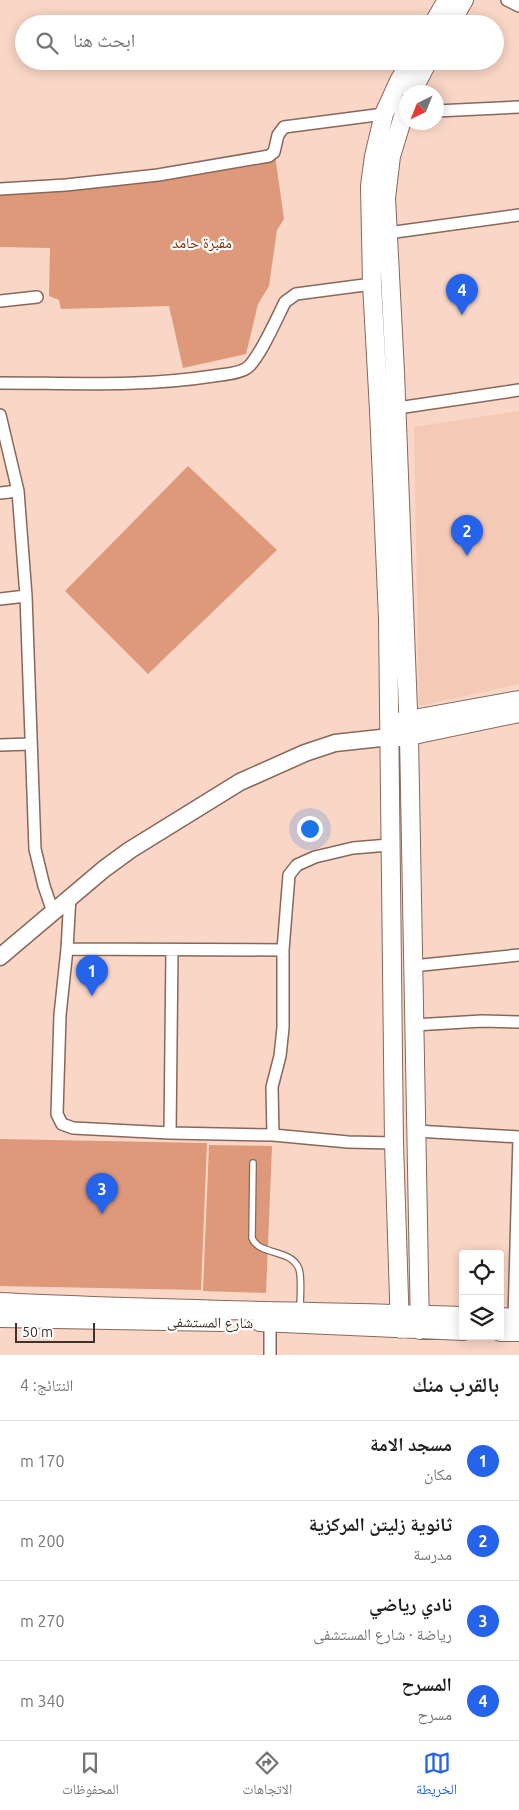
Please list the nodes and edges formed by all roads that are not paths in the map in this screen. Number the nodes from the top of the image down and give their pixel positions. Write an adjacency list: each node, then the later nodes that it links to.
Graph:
1 (446, 0): 5 (main road)
2 (464, 0): 6 (main road)
3 (507, 0): 4 (street)
4 (519, 6)
5 (438, 15)
6 (455, 15)
7 (406, 70): 12 (main road)
8 (423, 70): 9 (main road)
9 (416, 85)
10 (519, 107): 11 (street)
11 (444, 111)
12 (384, 114): 14 (street); 17 (main road)
13 (399, 130): 16 (main road)
14 (0, 189)
15 (519, 215): 16 (street)
16 (388, 233): 22 (main road)
17 (372, 284): 20 (street); 22 (main road)
18 (36, 297): 19 (street)
19 (0, 301)
20 (0, 383)
21 (519, 390): 22 (street)
22 (388, 409): 31 (main road); 32 (main road)
23 (0, 415): 24 (street)
24 (2, 429): 25 (street)
25 (18, 491): 26 (street); 27 (street)
26 (0, 493)
27 (26, 596): 28 (street); 33 (street)
28 (0, 599)
29 (519, 700): 31 (main road)
30 (519, 712): 31 (main road)
31 (409, 729): 32 (main road); 43 (main road)
32 (389, 730): 35 (main road); 36 (main road)
33 (30, 744): 34 (street); 37 (street)
34 (0, 745)
35 (390, 845): 40 (street); 50 (main road)
36 (70, 896): 37 (main road); 38 (street)
37 (53, 912): 42 (main road)
38 (67, 949): 39 (street); 47 (street)
39 (172, 950): 40 (street); 47 (street)
40 (283, 950): 48 (street)
41 (519, 955): 43 (street)
42 (0, 957)
43 (414, 966): 45 (main road)
44 (519, 1022): 45 (street)
45 (414, 1025): 46 (main road)
46 (416, 1131): 49 (street); 60 (main road)
47 (170, 1133): 48 (street)
48 (273, 1135): 50 (street)
49 (519, 1137): 52 (street)
50 (394, 1143): 57 (main road)
51 (253, 1163): 54 (lane)
52 (517, 1219): 58 (street)
53 (0, 1302): 54 (main road, شارع المستشفى)
54 (300, 1311): 57 (main road, شارع المستشفى)
55 (459, 1317): 60 (main road)
56 (0, 1318): 59 (main road, شارع المستشفى)
57 (400, 1321): 59 (main road, شارع المستشفى); 60 (main road, شارع المستشفى)
58 (513, 1321)
59 (270, 1322): 62 (street)
60 (419, 1322): 61 (main road)
61 (459, 1330)
62 (270, 1355)

